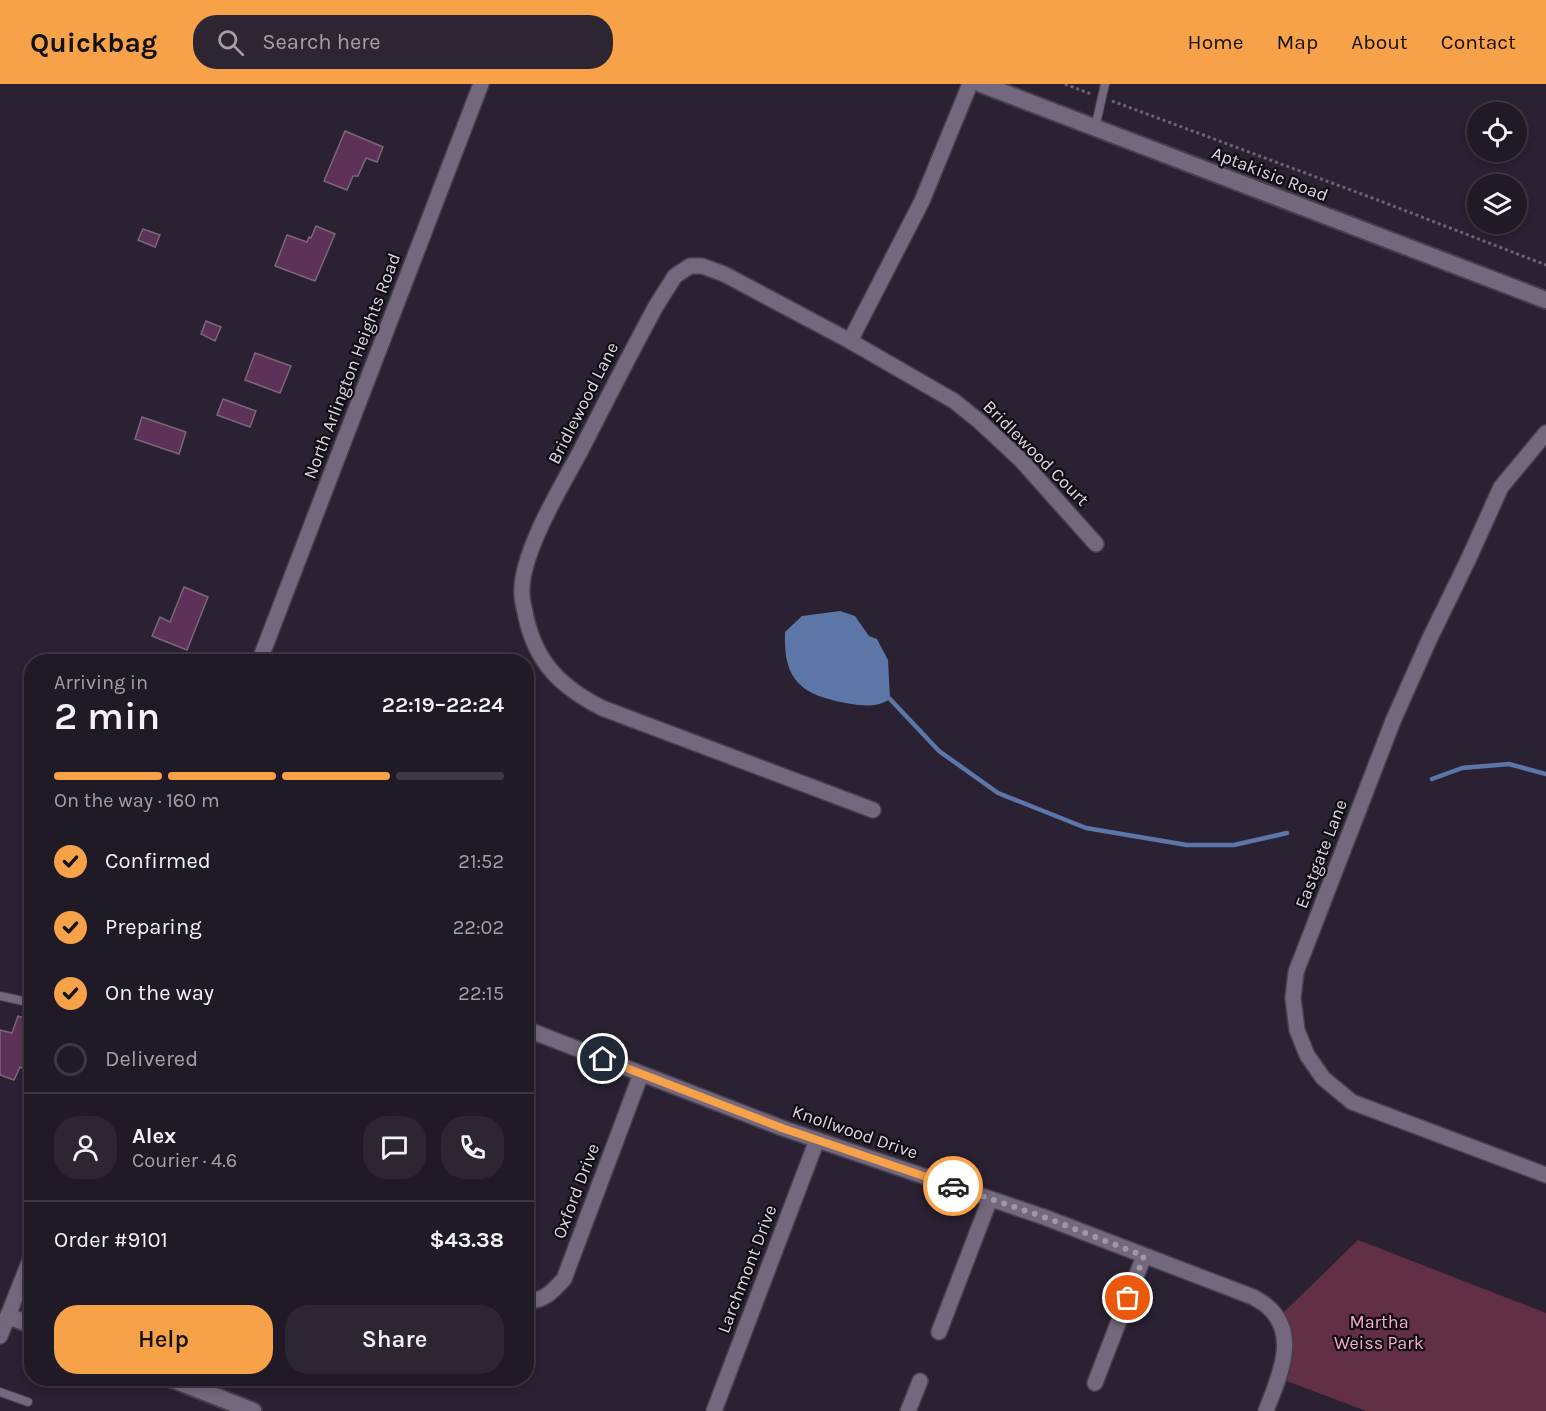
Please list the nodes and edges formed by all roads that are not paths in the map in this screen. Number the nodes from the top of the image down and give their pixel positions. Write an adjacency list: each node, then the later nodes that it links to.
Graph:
1 (481, 84): 11 (street, North Arlington Heights Road)
2 (970, 84): 8 (street)
3 (981, 84): 5 (main road, Aptakisic Road)
4 (1105, 84): 6 (lane)
5 (1003, 88): 6 (main road, Aptakisic Road)
6 (1095, 128): 7 (main road, Aptakisic Road)
7 (1546, 300)
8 (850, 341): 10 (street, Bridlewood Court); 12 (street, Bridlewood Lane)
9 (1546, 433): 18 (street, Eastgate Lane)
10 (1096, 544)
11 (262, 654)
12 (873, 810)
13 (0, 996): 14 (lane)
14 (24, 1001)
15 (534, 1032): 16 (street, Knollwood Drive)
16 (641, 1074): 17 (street, Knollwood Drive); 22 (street, Oxford Drive)
17 (817, 1140): 19 (street, Knollwood Drive); 33 (street, Larchmont Drive)
18 (1546, 1175)
19 (990, 1199): 20 (street, Knollwood Drive); 25 (street)
20 (1144, 1256): 28 (street); 35 (street, Knollwood Drive)
21 (24, 1275): 23 (street)
22 (534, 1301)
23 (8, 1316): 24 (main road); 26 (street)
24 (24, 1323)
25 (939, 1332)
26 (0, 1336)
27 (920, 1381): 34 (street)
28 (1095, 1383)
29 (189, 1386): 32 (main road)
30 (4, 1393): 31 (lane)
31 (28, 1402)
32 (253, 1411)
33 (714, 1411)
34 (908, 1411)
35 (1266, 1411)

